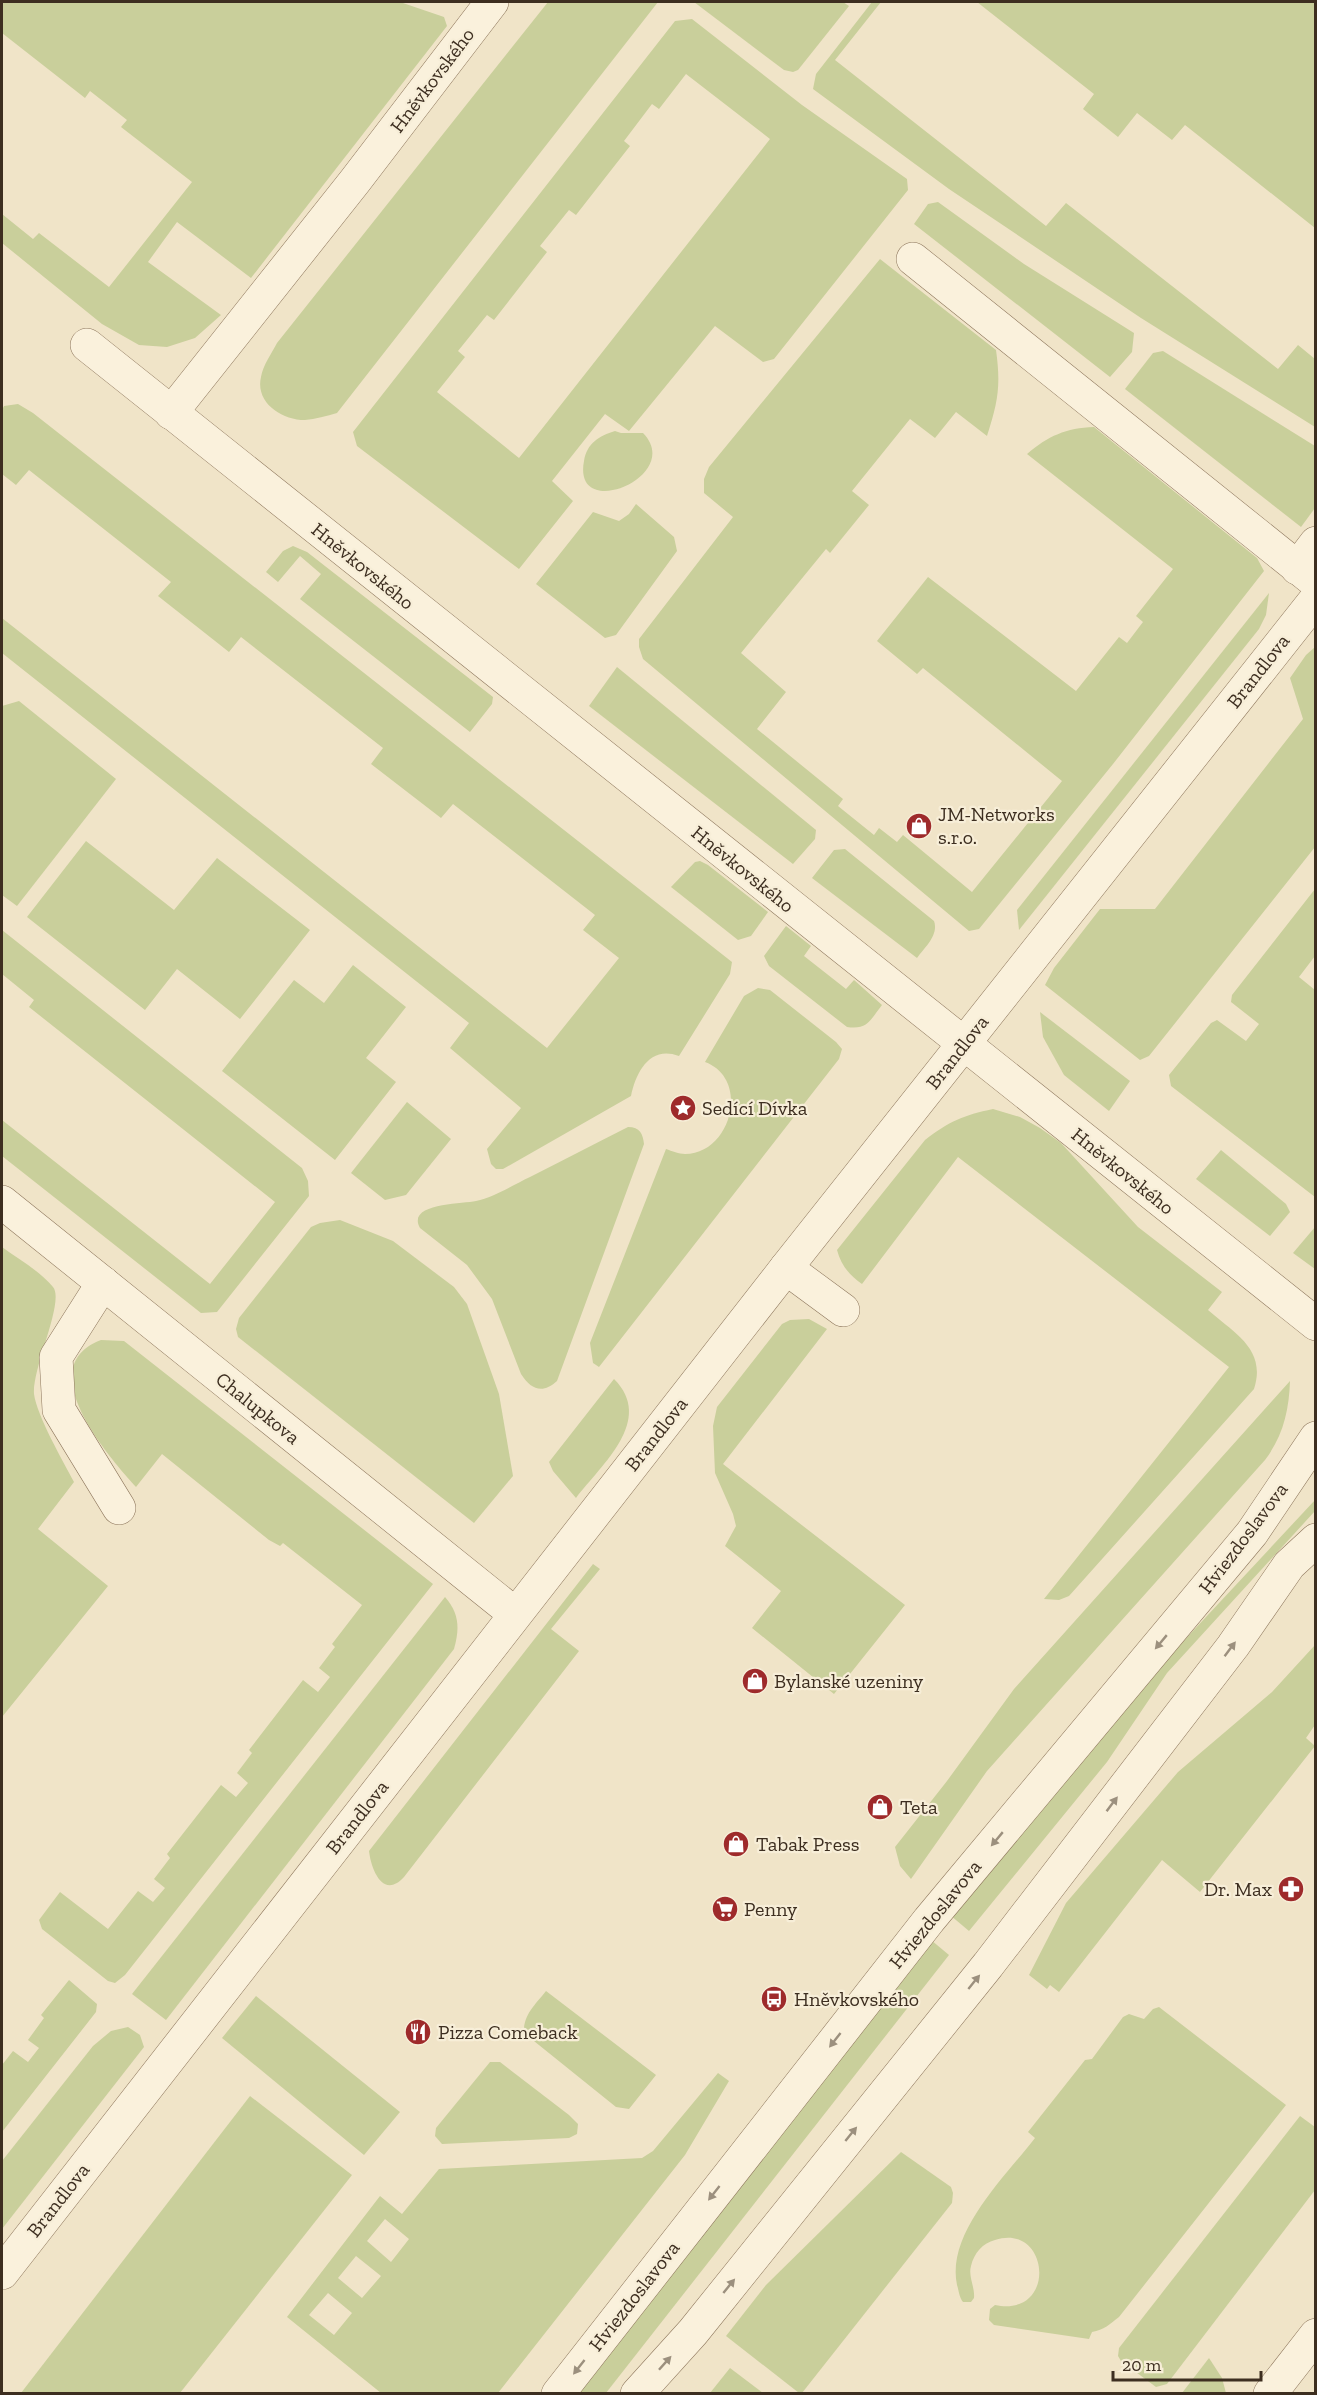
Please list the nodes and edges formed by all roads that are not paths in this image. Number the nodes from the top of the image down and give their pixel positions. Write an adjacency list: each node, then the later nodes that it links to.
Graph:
1 (492, 2): 4 (street, Hněvkovského)
2 (913, 259): 5 (street)
3 (87, 345): 4 (street, Hněvkovského)
4 (171, 413): 7 (street, Hněvkovského)
5 (1309, 565)
6 (1316, 599): 7 (street, Brandlova)
7 (964, 1045): 9 (street, Brandlova); 12 (street, Hněvkovského)
8 (2, 1202): 10 (street, Chalupkova)
9 (786, 1268): 11 (street); 16 (street, Brandlova)
10 (103, 1283): 14 (street); 16 (street, Chalupkova)
11 (843, 1310)
12 (1316, 1324)
13 (1316, 1438): 19 (street, Hviezdoslavova, one-way to 19)
14 (119, 1508)
15 (1316, 1540): 20 (street, one-way to 15)
16 (515, 1614): 17 (street, Brandlova)
17 (2, 2273)
18 (1316, 2335): 21 (street)
19 (558, 2394)
20 (637, 2394)
21 (1270, 2394)

